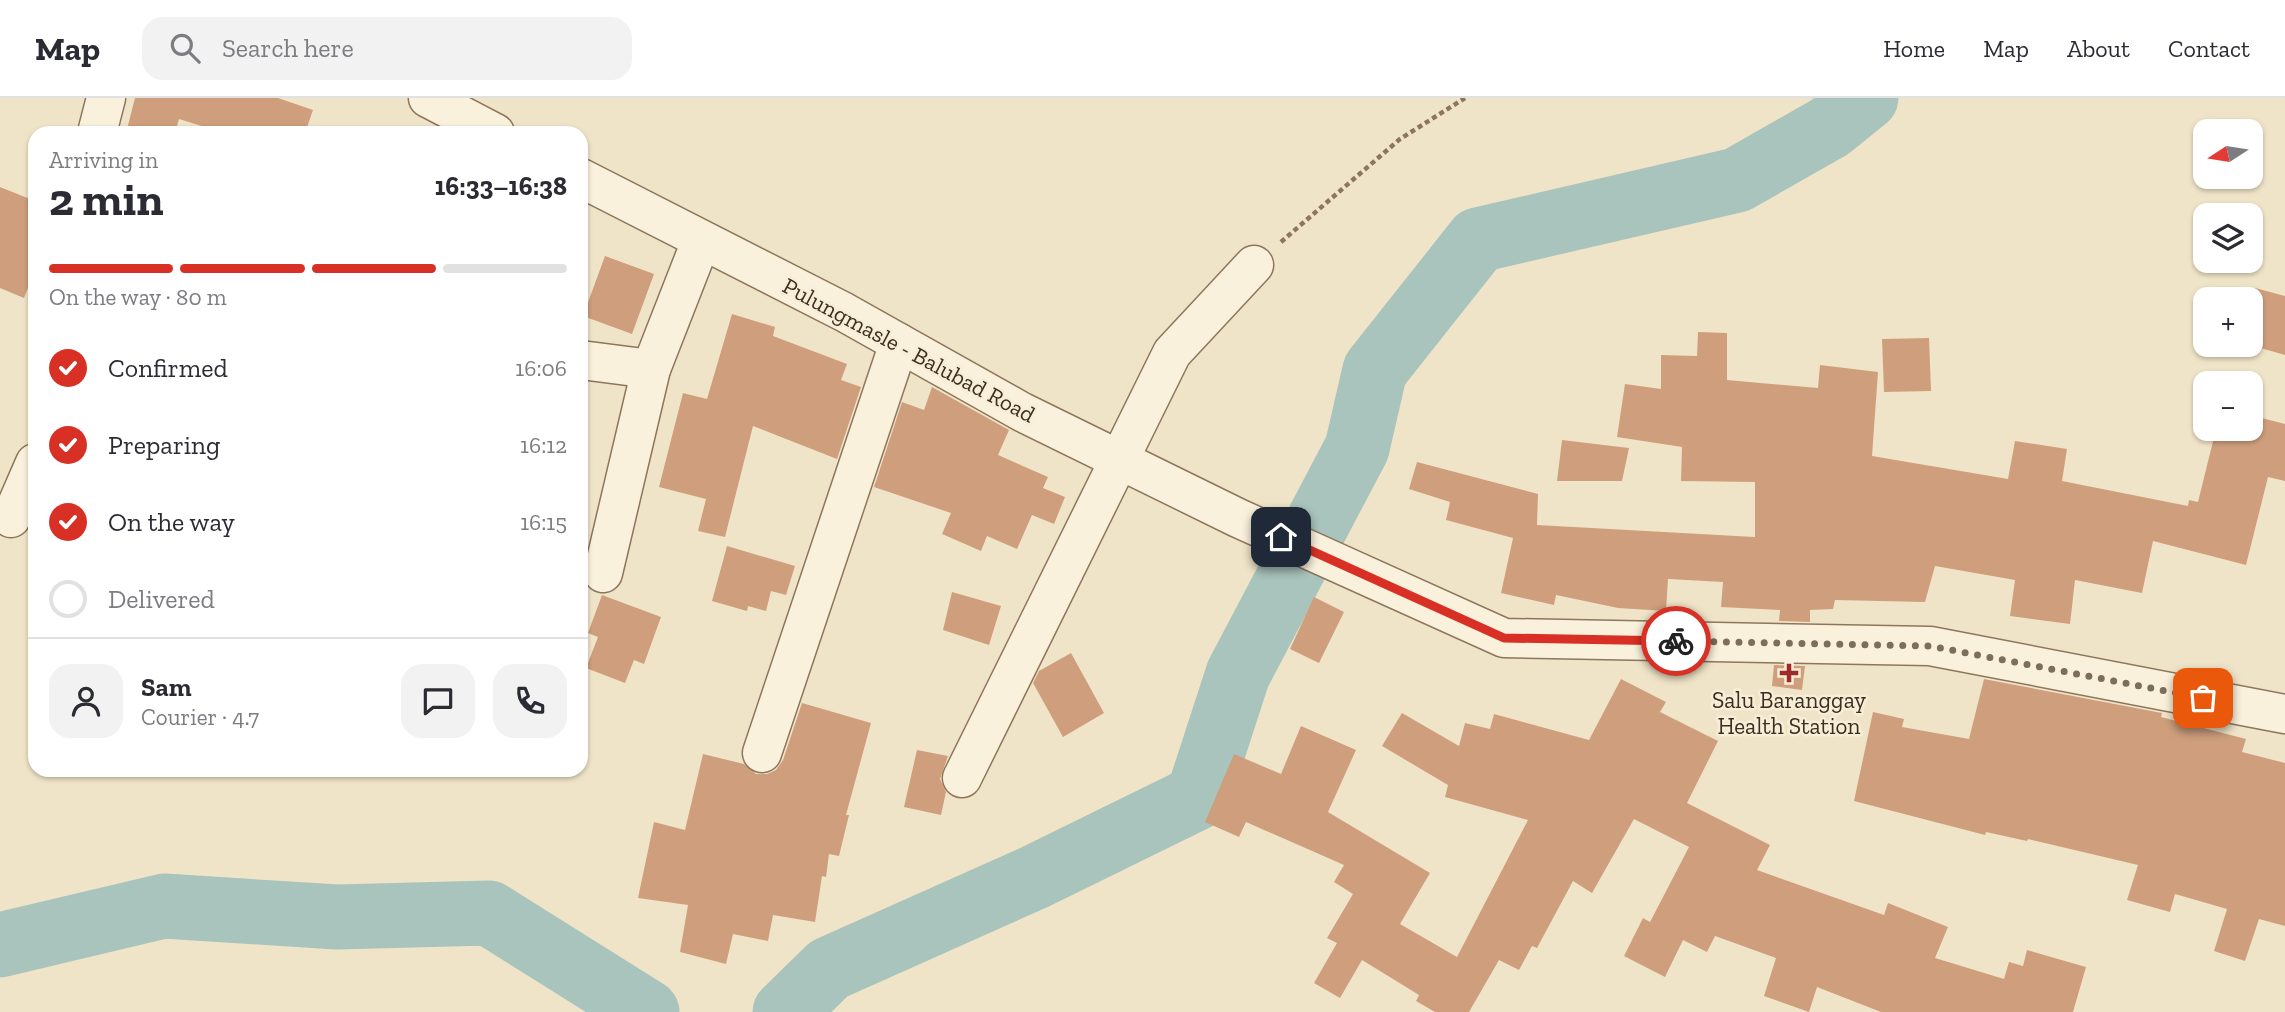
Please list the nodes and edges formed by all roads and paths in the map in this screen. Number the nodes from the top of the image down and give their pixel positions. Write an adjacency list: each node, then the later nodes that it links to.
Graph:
1 (106, 98): 4 (street)
2 (428, 98): 5 (street)
3 (1465, 98): 8 (path)
4 (99, 126)
5 (482, 126)
6 (588, 182): 7 (street, Pulungmasle - Balubad Road)
7 (701, 241): 9 (street, Pulungmasle - Balubad Road); 11 (street)
8 (1254, 265): 12 (street)
9 (899, 343): 12 (street, Pulungmasle - Balubad Road); 17 (street)
10 (588, 361): 11 (street)
11 (651, 369): 15 (street)
12 (1117, 459): 16 (street, Pulungmasle - Balubad Road); 18 (street)
13 (28, 479): 14 (street)
14 (11, 518)
15 (603, 573)
16 (2285, 714)
17 (762, 753)
18 (962, 778)

